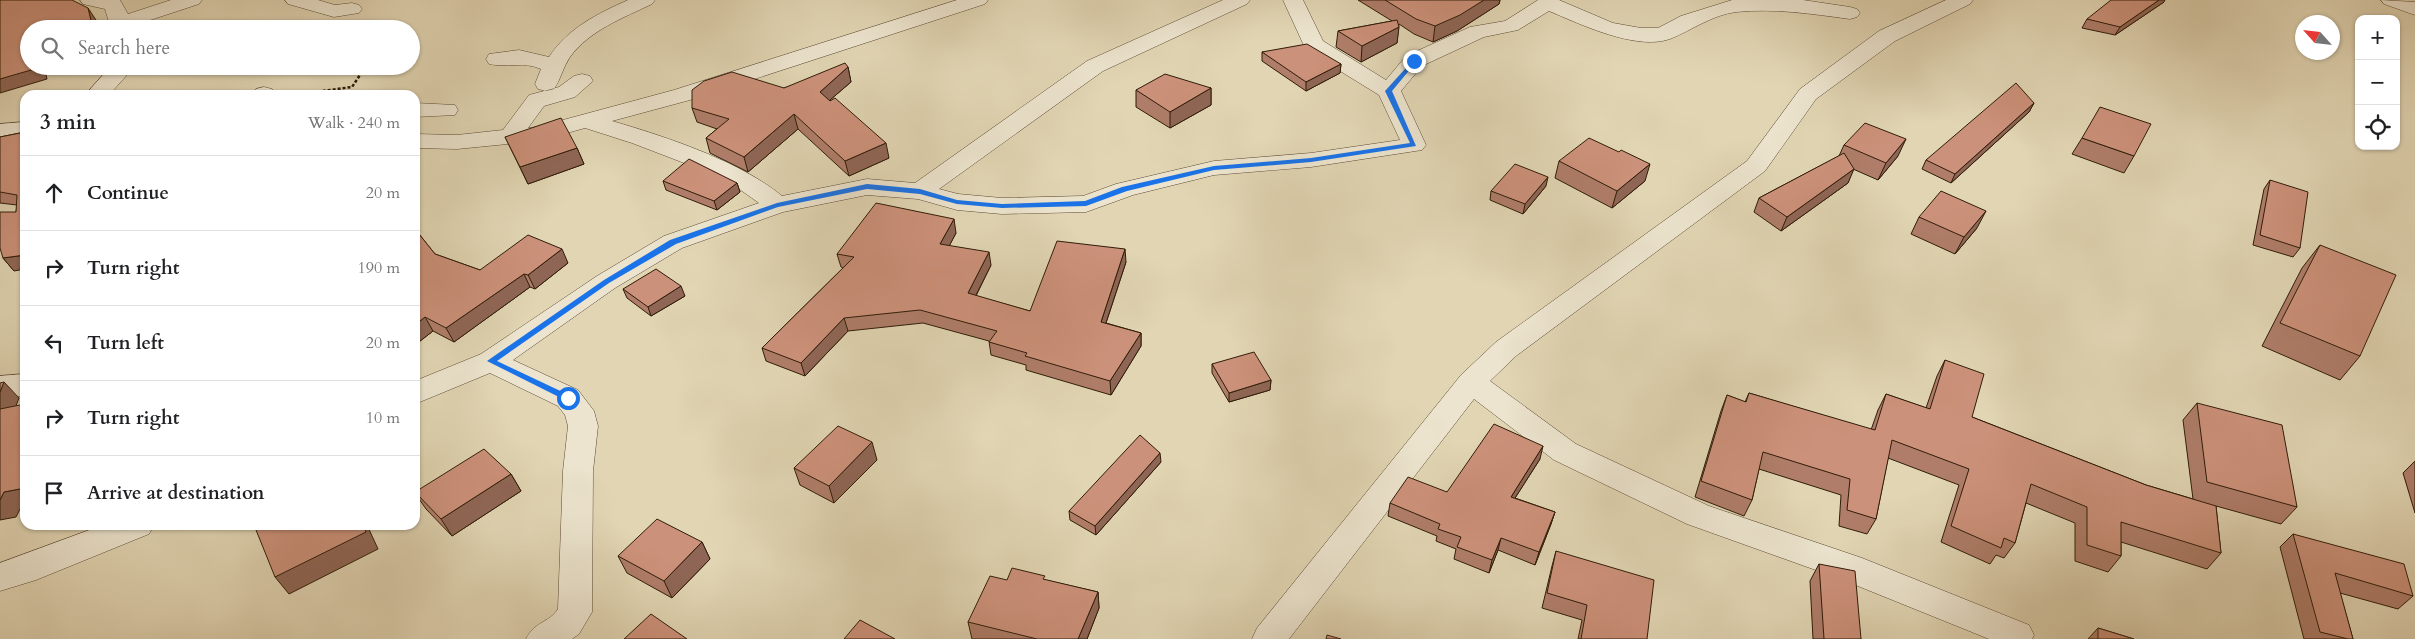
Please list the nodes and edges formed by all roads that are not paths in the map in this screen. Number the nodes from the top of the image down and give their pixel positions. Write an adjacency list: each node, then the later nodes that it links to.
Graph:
1 (90, 0): 13 (street)
2 (192, 0): 14 (street)
3 (294, 0): 11 (street)
4 (645, 0): 17 (street)
5 (978, 0): 25 (street)
6 (1240, 0): 30 (street)
7 (1293, 0): 21 (street)
8 (1963, 0): 15 (street)
9 (2391, 0): 12 (street)
10 (1842, 6): 15 (street); 21 (street)
11 (352, 9)
12 (2415, 9)
13 (120, 20)
14 (137, 20)
15 (1887, 36): 33 (street)
16 (497, 60): 17 (street)
17 (552, 67): 22 (street)
18 (115, 75): 20 (street)
19 (582, 80): 22 (street)
20 (101, 90)
21 (1389, 91): 30 (street)
22 (537, 100): 28 (street)
23 (420, 110): 24 (street)
24 (446, 110)
25 (587, 122): 28 (street); 31 (street)
26 (20, 129): 27 (street)
27 (0, 131)
28 (510, 137): 29 (street)
29 (420, 141)
30 (920, 191): 31 (street)
31 (777, 205): 32 (street)
32 (491, 361): 36 (street); 40 (street)
33 (1471, 382): 39 (street); 41 (street)
34 (20, 385): 35 (street)
35 (0, 387)
36 (420, 391)
37 (125, 530): 38 (street)
38 (0, 577)
39 (2017, 634)
40 (543, 639)
41 (1268, 639)

